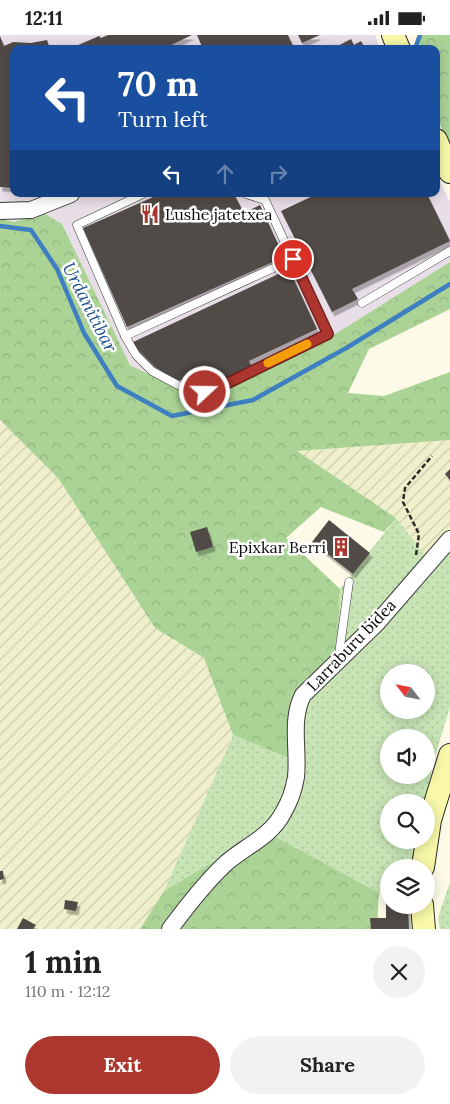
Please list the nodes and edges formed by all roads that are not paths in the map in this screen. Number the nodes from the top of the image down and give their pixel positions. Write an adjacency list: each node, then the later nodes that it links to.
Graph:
1 (440, 149): 2 (main road)
2 (450, 172)
3 (64, 197): 6 (street)
4 (137, 197): 10 (lane)
5 (256, 197): 8 (lane)
6 (0, 211)
7 (450, 251): 9 (lane)
8 (293, 259): 10 (lane); 10 (lane)
9 (362, 303)
10 (126, 337)
11 (450, 539): 13 (street, Larraburu bidea)
12 (349, 582): 13 (lane)
13 (336, 663): 17 (street, Larraburu bidea)
14 (449, 758): 15 (main road)
15 (424, 859)
16 (423, 914): 18 (main road)
17 (170, 929)
18 (424, 929)

